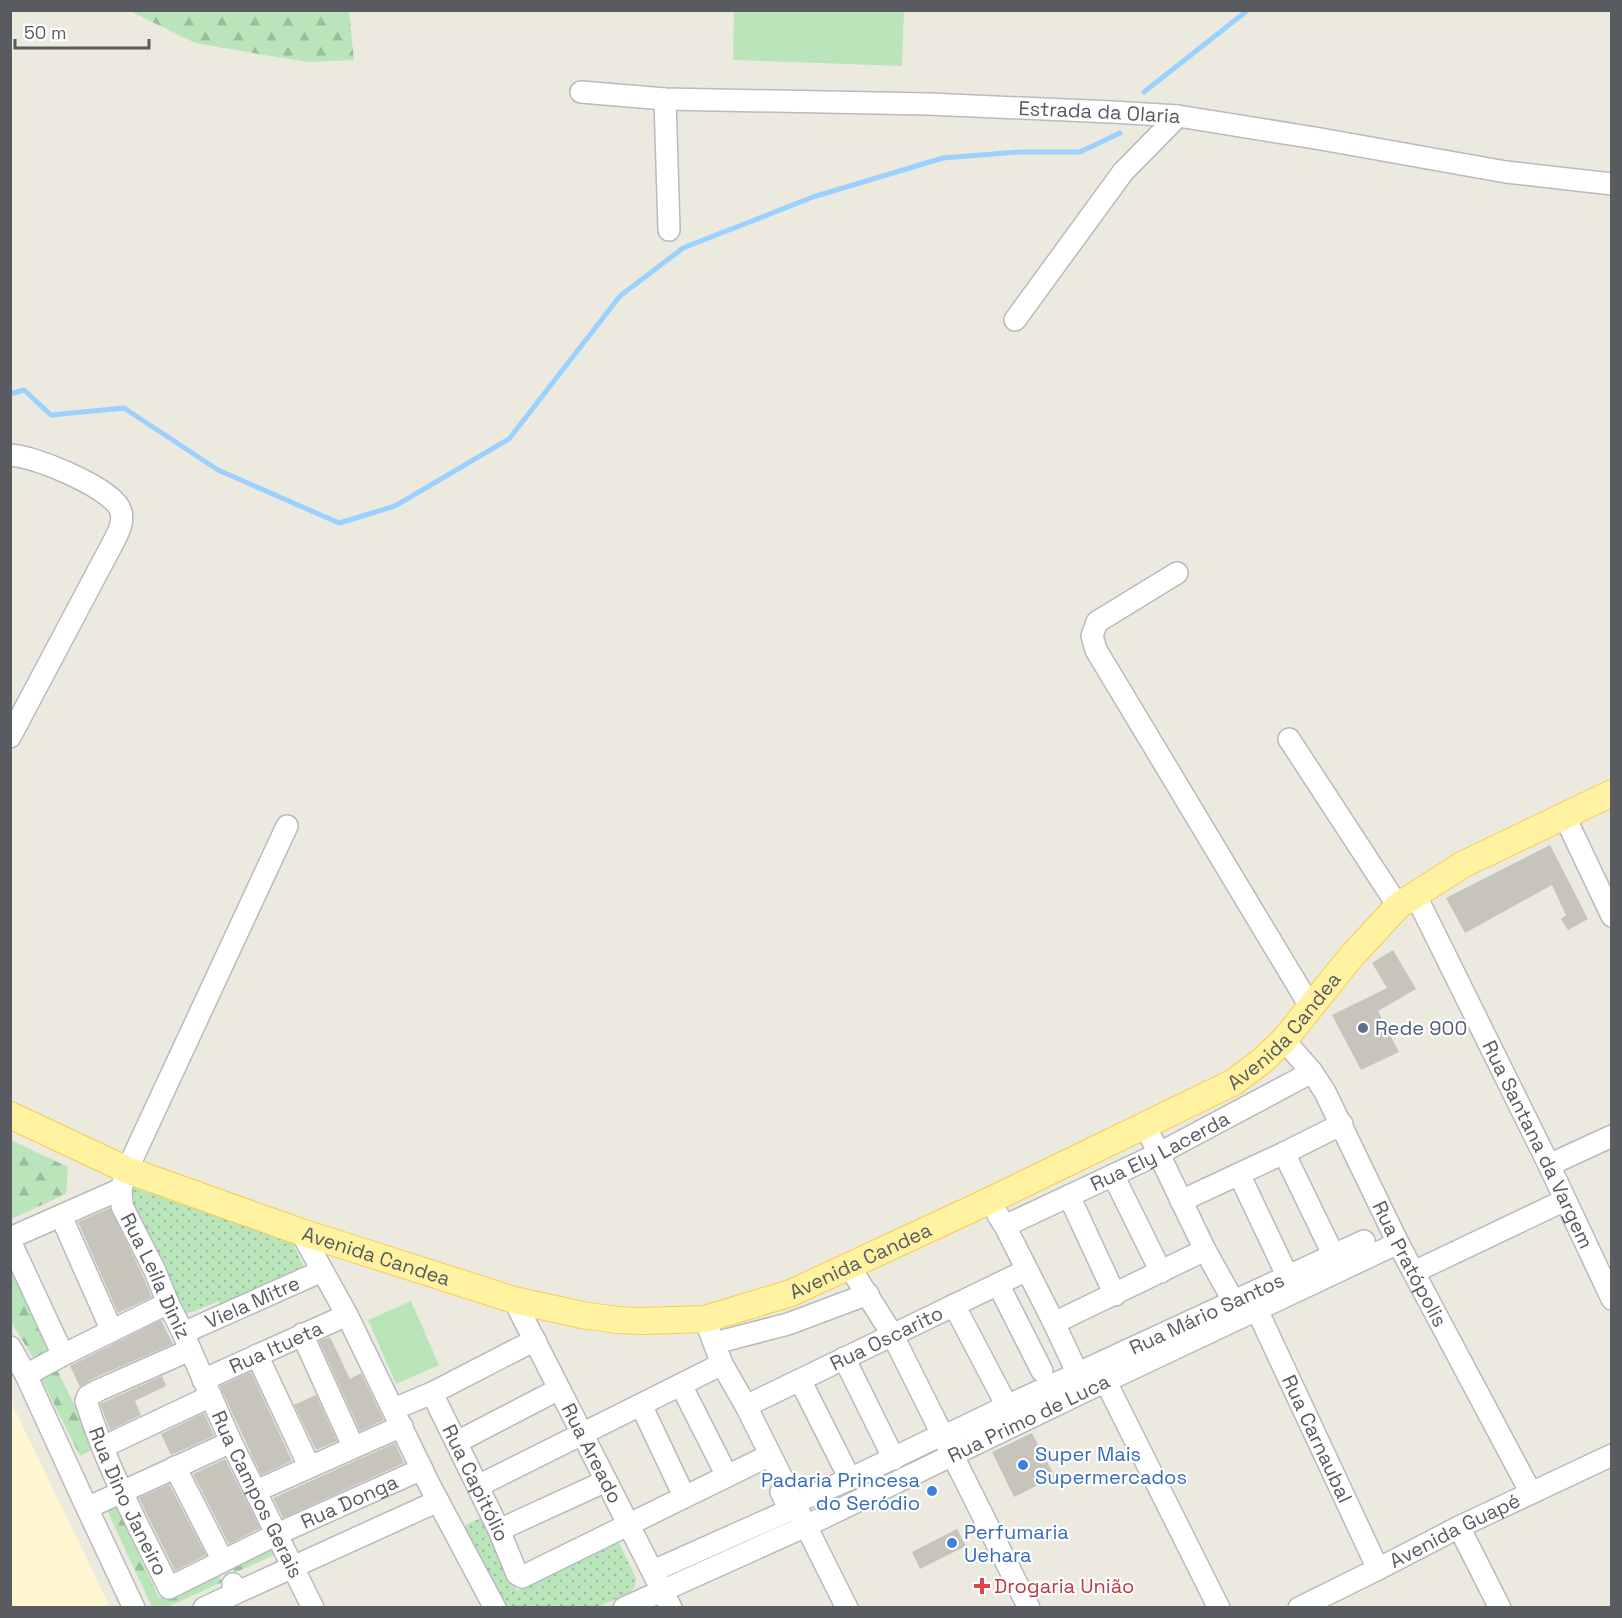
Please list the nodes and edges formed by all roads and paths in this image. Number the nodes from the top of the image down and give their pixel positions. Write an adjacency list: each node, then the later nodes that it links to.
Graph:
1 (581, 92): 2 (street, Estrada da Olaria)
2 (665, 99): 3 (street, Estrada da Olaria); 5 (street)
3 (1178, 116): 4 (street, Estrada da Olaria); 6 (street)
4 (1611, 184)
5 (669, 230)
6 (1015, 320)
7 (10, 455): 9 (street)
8 (1177, 573): 16 (street)
9 (10, 737)
10 (1289, 739): 14 (street, Rua Santana da Vargem)
11 (1611, 793): 12 (main road, Avenida Candea)
12 (1564, 815): 14 (main road, Avenida Candea); 15 (street)
13 (287, 826): 28 (street)
14 (1406, 900): 16 (main road, Avenida Candea); 25 (street, Rua Santana da Vargem)
15 (1611, 916)
16 (1310, 1006): 17 (main road, Avenida Candea)
17 (1284, 1040): 18 (street, Rua Pratópolis); 21 (main road, Avenida Candea)
18 (1312, 1072): 20 (street, Rua Pratópolis); 24 (street, Rua Ely Lacerda)
19 (10, 1115): 28 (main road, Avenida Candea)
20 (1341, 1124): 23 (street); 38 (street, Rua Pratópolis)
21 (1145, 1125): 24 (street, Rua Carnaubal); 30 (main road, Avenida Candea)
22 (1611, 1136): 25 (street)
23 (1284, 1153): 26 (street); 40 (street)
24 (1158, 1154): 27 (street, Rua Ely Lacerda); 32 (street, Rua Carnaubal)
25 (1549, 1165): 31 (street, Rua Santana da Vargem)
26 (1239, 1174): 32 (street); 46 (street)
27 (1113, 1175): 29 (street, Rua Ely Lacerda); 44 (street)
28 (124, 1180): 33 (street); 35 (main road, Avenida Candea); 52 (street, Rua Leila Diniz)
29 (1069, 1196): 34 (street, Rua Ely Lacerda); 49 (street)
30 (989, 1200): 34 (street); 41 (main road, Avenida Candea)
31 (1565, 1200): 45 (street); 50 (street, Rua Santana da Vargem)
32 (1181, 1201): 39 (street, Rua Carnaubal)
33 (61, 1216): 36 (street); 58 (street)
34 (1005, 1226): 42 (street)
35 (301, 1232): 43 (street, Rua Capitólio); 51 (main road, Avenida Candea)
36 (10, 1239): 65 (street)
37 (1365, 1240): 40 (street, Rua Mário Santos)
38 (1398, 1243): 45 (street, Rua Pratópolis); 54 (street, Rua Primo de Luca)
39 (1205, 1250): 44 (street); 54 (street, Rua Carnaubal)
40 (1333, 1254): 46 (street, Rua Mário Santos)
41 (849, 1266): 48 (street); 56 (main road, Avenida Candea)
42 (1027, 1270): 47 (street, Rua Oscarito); 57 (street)
43 (322, 1271): 55 (street, Rua Capitólio); 62 (street, Viela Mitre)
44 (1161, 1272): 49 (street)
45 (1414, 1272): 102 (street, Rua Pratópolis)
46 (1287, 1275): 54 (street, Rua Mário Santos)
47 (998, 1284): 53 (street, Rua Oscarito); 69 (street)
48 (868, 1294): 60 (street); 63 (street)
49 (1115, 1295): 57 (street)
50 (1611, 1299)
51 (514, 1300): 56 (main road, Avenida Candea); 61 (street, Rua Areado)
52 (168, 1303): 58 (street); 62 (street, Rua Leila Diniz)
53 (954, 1305): 60 (street, Rua Oscarito); 80 (street)
54 (1244, 1309): 72 (street, Rua Mário Santos); 73 (street, Rua Primo de Luca); 114 (street, Rua Carnaubal)
55 (347, 1315): 59 (street, Rua Itueta); 82 (street, Rua Capitólio)
56 (705, 1319): 63 (street)
57 (1054, 1323): 72 (street)
58 (112, 1330): 65 (street)
59 (302, 1334): 66 (street, Rua Itueta); 87 (street)
60 (892, 1334): 67 (street, Rua Oscarito); 84 (street)
61 (535, 1340): 76 (street, Rua Areado); 77 (street)
62 (186, 1341): 75 (street, Rua Leila Diniz); 81 (street, Viela Mitre)
63 (715, 1343): 68 (street)
64 (10, 1347): 70 (street)
65 (63, 1355): 70 (street)
66 (257, 1355): 75 (street, Rua Itueta); 93 (street)
67 (844, 1358): 71 (street, Rua Oscarito); 92 (street)
68 (722, 1364): 74 (street); 79 (street)
69 (1042, 1371)
70 (26, 1375): 106 (street)
71 (800, 1380): 79 (street, Rua Oscarito); 97 (street)
72 (1081, 1382): 73 (street, Rua Primo de Luca); 80 (street, Rua Mário Santos); 91 (street, Rua Primo de Luca)
73 (1106, 1382): 124 (street)
74 (681, 1385): 78 (street); 96 (street)
75 (207, 1388): 85 (street, Rua Campos Gerais); 88 (street, Rua Itueta)
76 (560, 1389): 83 (street, Rua Areado); 86 (street)
77 (432, 1393): 82 (street); 86 (street, Rua Capitólio)
78 (641, 1405): 83 (street); 103 (street)
79 (746, 1406): 90 (street)
80 (1007, 1406): 84 (street, Rua Mário Santos)
81 (90, 1413): 88 (street, Rua Dino Janeiro)
82 (398, 1417): 87 (street); 95 (street, Rua Capitólio)
83 (583, 1434): 98 (street, Rua Areado); 99 (street)
84 (947, 1434): 91 (street); 92 (street, Rua Mário Santos)
85 (231, 1442): 94 (street); 100 (street, Rua Campos Gerais)
86 (457, 1442): 99 (street, Rua Capitólio)
87 (353, 1446): 93 (street)
88 (103, 1447): 101 (street, Rua Dino Janeiro)
89 (1611, 1455): 102 (street, Avenida Guapé)
90 (766, 1456): 96 (street); 108 (street); 116 (street)
91 (951, 1456): 108 (street, Rua Primo de Luca); 123 (street)
92 (894, 1458): 97 (street, Rua Mário Santos)
93 (309, 1466): 100 (street)
94 (175, 1467): 101 (street); 112 (street)
95 (422, 1468): 105 (street, Rua Capitólio); 111 (street, Rua Donga)
96 (727, 1476): 103 (street)
97 (850, 1479): 104 (street, Rua Mário Santos)
98 (606, 1481): 107 (street, Rua Areado); 110 (street)
99 (478, 1486): 110 (street, Rua Capitólio)
100 (256, 1491): 111 (street, Rua Campos Gerais)
101 (122, 1492): 106 (street); 115 (street, Rua Dino Janeiro)
102 (1531, 1493): 109 (street, Avenida Guapé)
103 (684, 1496): 107 (street)
104 (808, 1497)
105 (438, 1501): 113 (street); 120 (street, Rua Capitólio)
106 (87, 1508): 117 (street)
107 (629, 1524): 110 (street, Rua Capitólio); 116 (street, Rua Areado)
108 (806, 1526): 116 (street, Rua Primo de Luca); 122 (street)
109 (1459, 1527): 114 (street, Avenida Guapé); 126 (street)
110 (499, 1530)
111 (277, 1534): 112 (street, Rua Donga); 113 (street, Rua Campos Gerais)
112 (223, 1561): 115 (street, Rua Donga)
113 (294, 1568): 118 (street); 119 (street, Rua Campos Gerais)
114 (1378, 1569): 125 (street, Avenida Guapé)
115 (169, 1588)
116 (662, 1590): 121 (street, Rua Primo de Luca)
117 (134, 1608)
118 (204, 1608)
119 (313, 1608)
120 (495, 1608)
121 (624, 1608)
122 (847, 1608)
123 (1029, 1608)
124 (1218, 1608)
125 (1299, 1608)
126 (1500, 1608)

